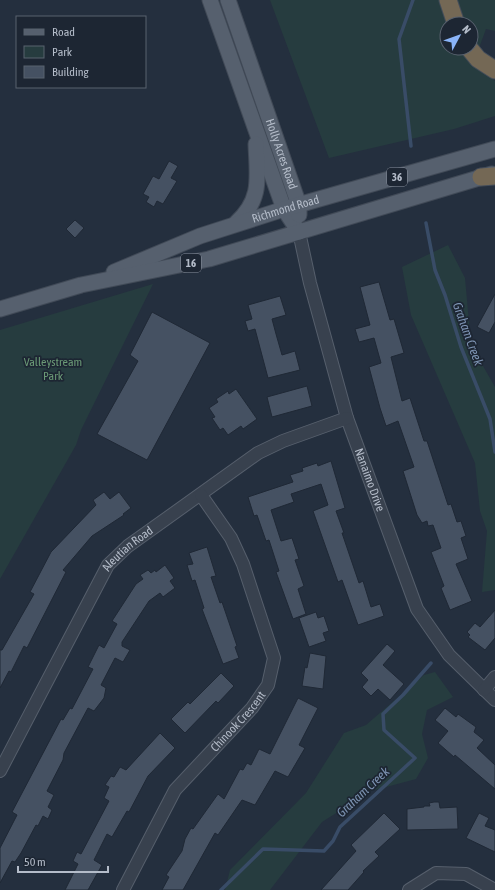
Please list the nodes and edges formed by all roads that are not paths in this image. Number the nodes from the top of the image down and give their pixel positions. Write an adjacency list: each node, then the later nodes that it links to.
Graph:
1 (210, 0): 7 (main road, Holly Acres Road)
2 (228, 0): 10 (main road, Holly Acres Road)
3 (448, 0): 4 (highway)
4 (453, 16)
5 (476, 56): 6 (highway)
6 (495, 70)
7 (256, 130): 11 (main road, Holly Acres Road); 12 (main road)
8 (495, 149): 10 (main road, Richmond Road / 36)
9 (490, 175): 13 (main road, Richmond Road / 36)
10 (299, 205): 11 (main road, Richmond Road / 36); 13 (main road, Holly Acres Road)
11 (284, 209): 12 (main road, Richmond Road / 16); 13 (main road, Holly Acres Road)
12 (234, 225): 14 (main road, Richmond Road / 16)
13 (299, 232): 14 (main road, Richmond Road / 16); 16 (street, Nanaimo Drive)
14 (81, 285): 15 (main road, Richmond Road / 16)
15 (0, 309)
16 (346, 418): 17 (street, Aleutian Road); 19 (street, Nanaimo Drive)
17 (201, 495): 21 (street, Aleutian Road); 22 (street, Chinook Crescent)
18 (495, 677): 19 (street)
19 (484, 690): 20 (street, Nanaimo Drive)
20 (495, 700)
21 (0, 771)
22 (123, 890)
23 (409, 890): 24 (street)
24 (495, 890)

